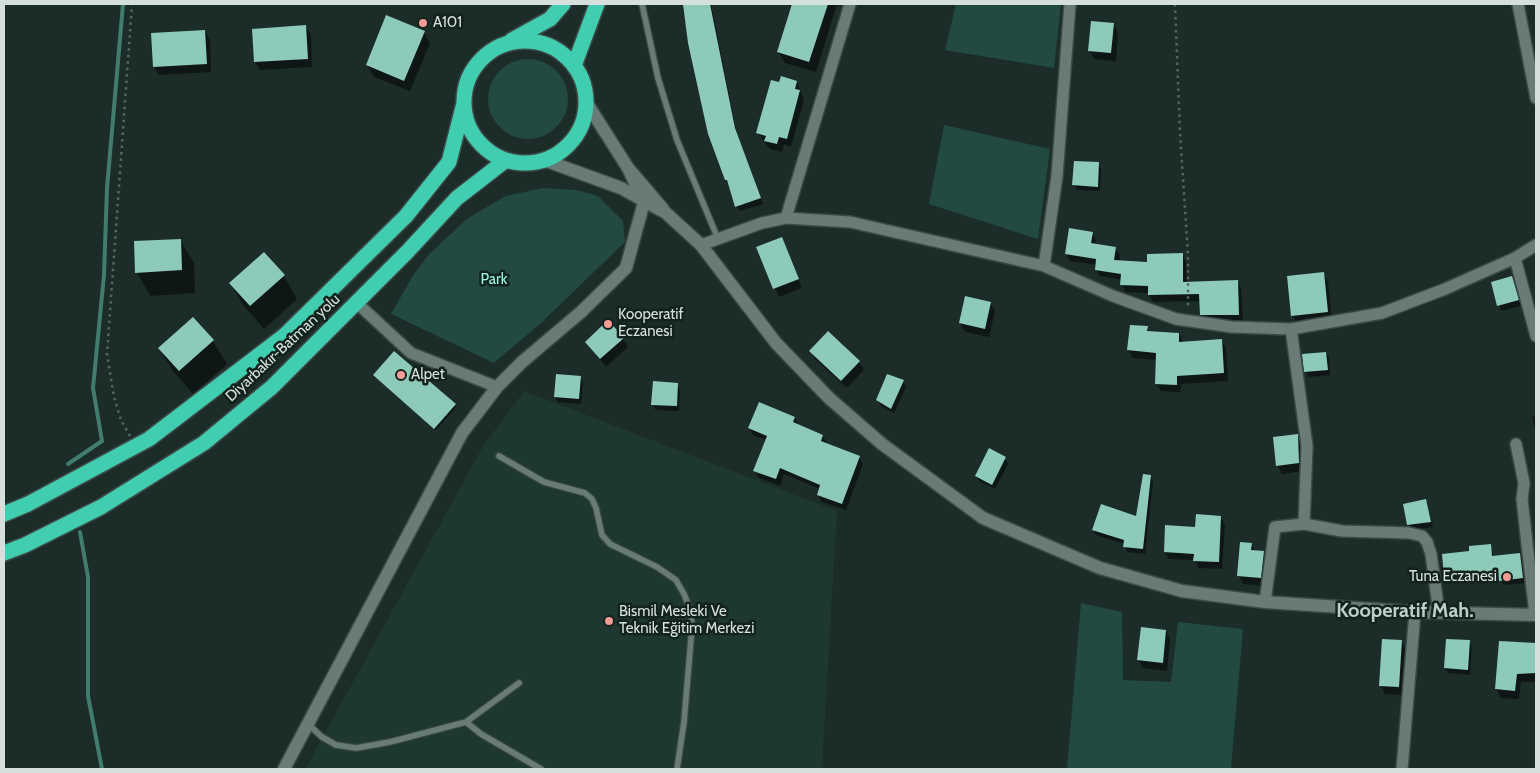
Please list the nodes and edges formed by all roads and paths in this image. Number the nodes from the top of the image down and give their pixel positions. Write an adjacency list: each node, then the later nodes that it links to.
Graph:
1 (132, 4): 31 (path)
2 (563, 4): 9 (highway)
3 (597, 4): 10 (highway)
4 (642, 4): 20 (lane)
5 (850, 4): 19 (street)
6 (1070, 4): 24 (street)
7 (1175, 4): 26 (path)
8 (1518, 4): 11 (street)
9 (505, 44): 10 (highway); 13 (highway)
10 (574, 66): 12 (highway)
11 (1536, 98)
12 (586, 102): 15 (highway); 16 (main road)
13 (464, 103): 14 (highway); 31 (highway, Diyarbakır-Batman yolu)
14 (506, 160): 15 (highway); 25 (highway, Diyarbakır-Batman yolu)
15 (544, 160): 17 (main road)
16 (628, 168): 17 (main road); 18 (main road)
17 (644, 202): 18 (main road); 29 (main road)
18 (666, 213): 21 (main road)
19 (786, 218): 20 (street); 24 (street)
20 (718, 239): 21 (street)
21 (701, 245): 36 (main road)
22 (1536, 245): 23 (street)
23 (1515, 258): 27 (street); 28 (street)
24 (1044, 266): 26 (street)
25 (356, 303): 29 (street); 35 (highway, Diyarbakır-Batman yolu)
26 (1188, 321): 27 (street)
27 (1291, 329): 34 (street)
28 (1536, 336)
29 (497, 387): 42 (main road)
30 (1516, 444): 39 (street)
31 (136, 446): 33 (highway, Diyarbakır-Batman yolu)
32 (499, 456): 45 (lane)
33 (4, 514)
34 (1304, 524): 36 (street); 38 (street)
35 (4, 553)
36 (1265, 602): 37 (main road)
37 (1415, 612): 38 (main road); 46 (street)
38 (1438, 613): 39 (main road)
39 (1536, 615)
40 (519, 683): 41 (lane)
41 (466, 722): 42 (lane); 44 (lane)
42 (308, 724): 43 (main road)
43 (284, 769)
44 (541, 769)
45 (677, 769)
46 (1402, 769)

